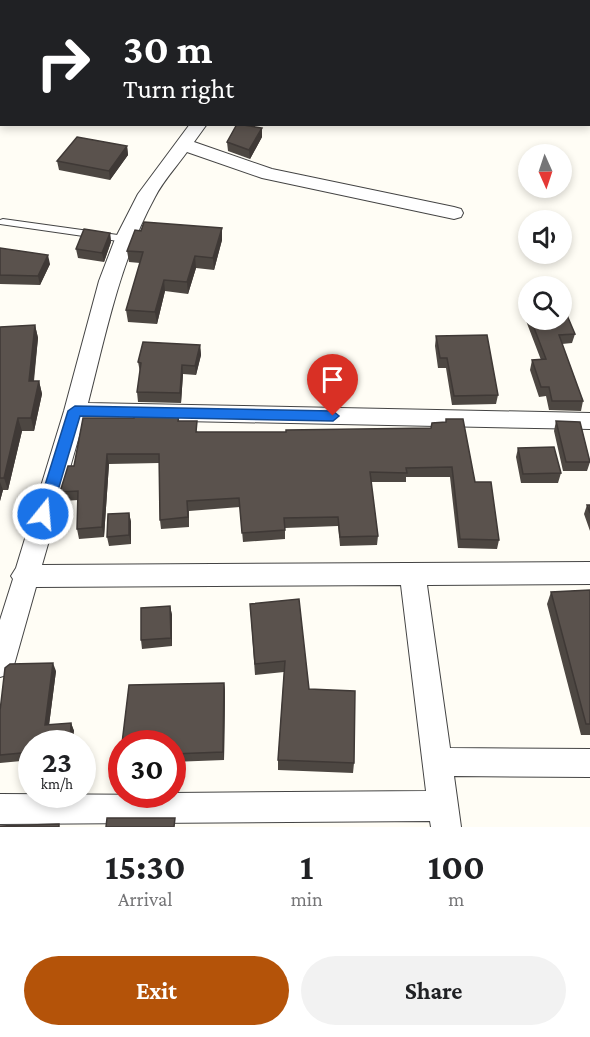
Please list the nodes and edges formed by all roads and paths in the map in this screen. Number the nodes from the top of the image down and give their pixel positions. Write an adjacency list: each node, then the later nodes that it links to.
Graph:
1 (197, 126): 2 (street)
2 (183, 144): 3 (street); 5 (street)
3 (454, 213)
4 (3, 222): 5 (lane)
5 (125, 239): 6 (street)
6 (75, 411): 7 (street); 10 (street)
7 (590, 421)
8 (590, 573): 9 (street)
9 (413, 574): 10 (street); 12 (street)
10 (24, 576): 11 (street)
11 (0, 665)
12 (439, 762): 13 (street); 17 (street)
13 (590, 763)
14 (0, 809): 18 (street)
15 (197, 817): 16 (street); 18 (street)
16 (349, 817): 17 (street)
17 (445, 817)
18 (86, 819)

